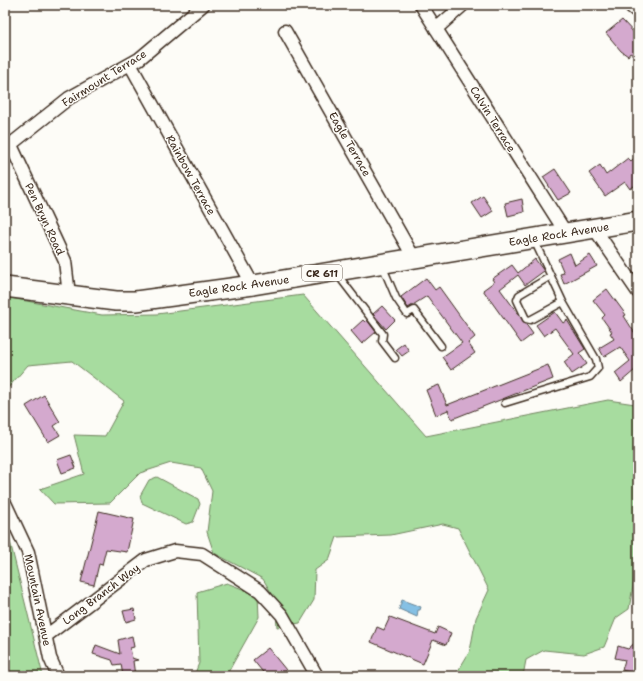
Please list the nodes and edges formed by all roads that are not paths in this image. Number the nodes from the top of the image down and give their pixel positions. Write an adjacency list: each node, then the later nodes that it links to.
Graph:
1 (202, 5): 8 (street, Fairmount Terrace)
2 (421, 5): 6 (street, Calvin Terrace)
3 (463, 5): 6 (street)
4 (632, 5): 5 (street)
5 (638, 9)
6 (436, 29): 12 (street, Calvin Terrace)
7 (285, 31): 14 (street, Eagle Terrace)
8 (130, 64): 9 (street, Fairmount Terrace); 18 (street, Rainbow Terrace)
9 (8, 147): 21 (street, Pen Bryn Road)
10 (638, 221): 11 (main road, Eagle Rock Avenue / CR 611)
11 (594, 228): 12 (main road, Eagle Rock Avenue / CR 611); 20 (street)
12 (566, 233): 13 (main road, Eagle Rock Avenue / CR 611)
13 (533, 238): 14 (main road, Eagle Rock Avenue / CR 611); 17 (lane)
14 (414, 258): 15 (main road, Eagle Rock Avenue / CR 611)
15 (382, 264): 16 (main road, Eagle Rock Avenue / CR 611); 23 (lane)
16 (335, 271): 18 (main road, Eagle Rock Avenue / CR 611); 24 (lane)
17 (551, 276): 22 (lane); 22 (lane)
18 (253, 285): 21 (main road, Eagle Rock Avenue / CR 611)
19 (5, 288): 21 (main road, Eagle Rock Avenue / CR 611)
20 (638, 292)
21 (69, 295)
22 (563, 302): 25 (lane)
23 (441, 346)
24 (395, 358)
25 (505, 403)
26 (5, 503): 27 (street, Mountain Avenue)
27 (46, 636): 28 (street, Mountain Avenue); 29 (street, Long Branch Way)
28 (58, 676)
29 (317, 676)

